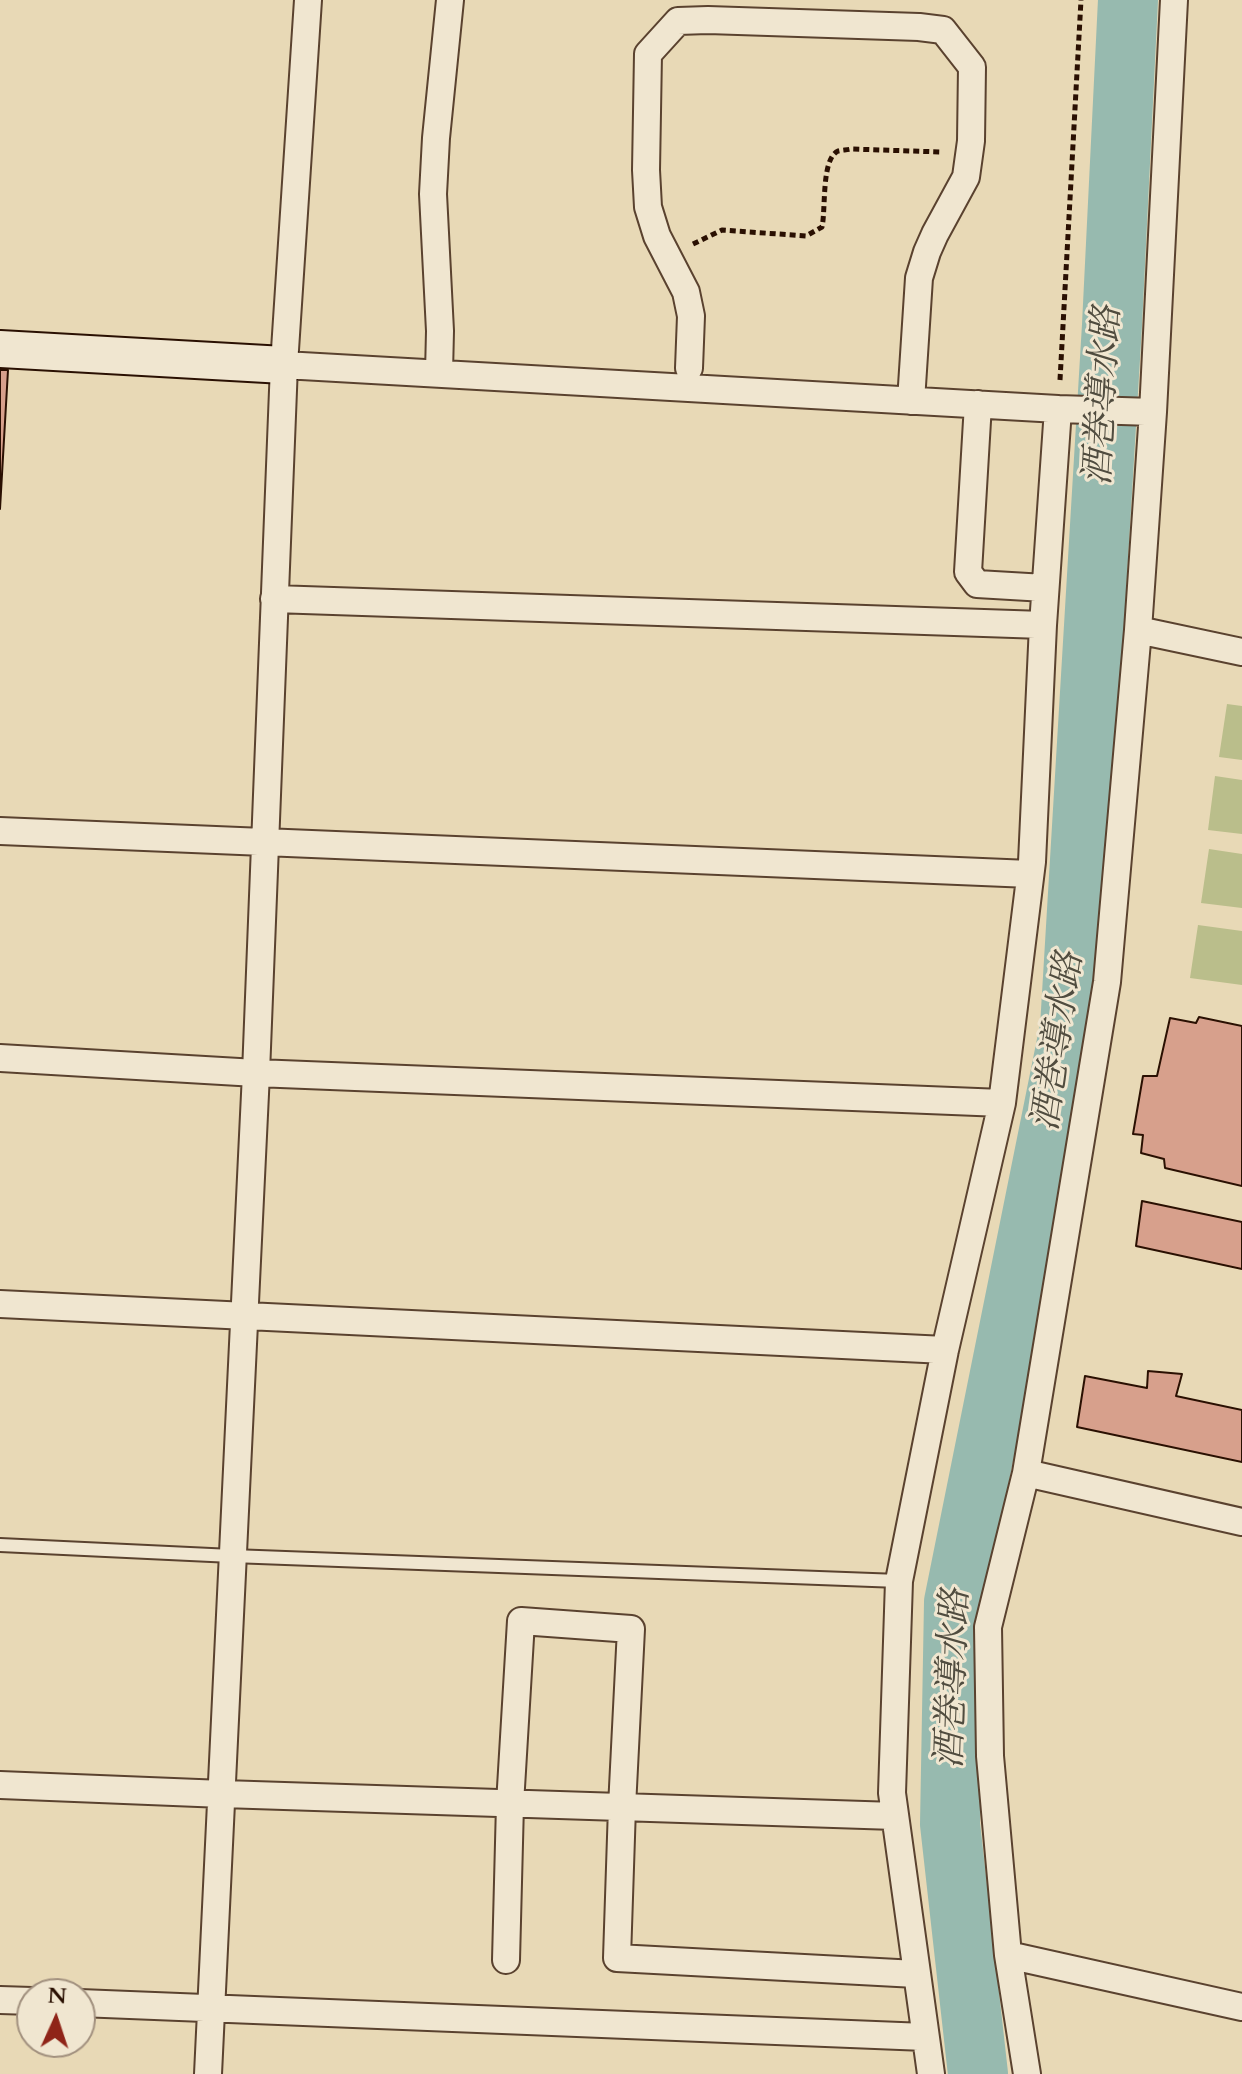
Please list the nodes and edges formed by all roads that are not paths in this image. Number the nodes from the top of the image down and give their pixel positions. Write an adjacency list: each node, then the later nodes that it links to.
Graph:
1 (308, 0): 5 (street)
2 (450, 0): 7 (street)
3 (1174, 0): 11 (street)
4 (0, 349): 5 (street)
5 (284, 365): 7 (street); 13 (street)
6 (689, 368): 8 (street)
7 (439, 373): 8 (street)
8 (911, 401): 9 (street)
9 (978, 404): 10 (street); 12 (street)
10 (1069, 409): 11 (street); 12 (street)
11 (1153, 412): 15 (street)
12 (1045, 588): 14 (street)
13 (274, 599): 14 (street); 18 (street)
14 (1043, 625): 19 (street)
15 (1138, 630): 16 (street); 26 (street)
16 (1242, 652)
17 (0, 831): 18 (street)
18 (265, 840): 19 (street); 21 (street)
19 (1030, 874): 22 (street)
20 (0, 1058): 21 (street)
21 (256, 1073): 22 (street); 24 (street)
22 (1002, 1103): 25 (street)
23 (0, 1304): 24 (street)
24 (245, 1316): 25 (street); 29 (street)
25 (945, 1350): 30 (street)
26 (1026, 1473): 27 (street); 36 (street)
27 (1242, 1522)
28 (0, 1545): 29 (lane)
29 (232, 1556): 30 (lane); 32 (street)
30 (899, 1581): 35 (street)
31 (0, 1785): 32 (street)
32 (223, 1794): 33 (street); 41 (street)
33 (510, 1804): 34 (street); 34 (street); 37 (street)
34 (622, 1807): 35 (street); 38 (street)
35 (895, 1816): 38 (street)
36 (1008, 1955): 40 (street); 45 (street)
37 (506, 1960)
38 (916, 1974): 42 (street)
39 (96, 2004): 41 (street)
40 (1242, 2007)
41 (211, 2008): 42 (street); 43 (street)
42 (925, 2037): 44 (street)
43 (208, 2074)
44 (931, 2074)
45 (1027, 2074)

